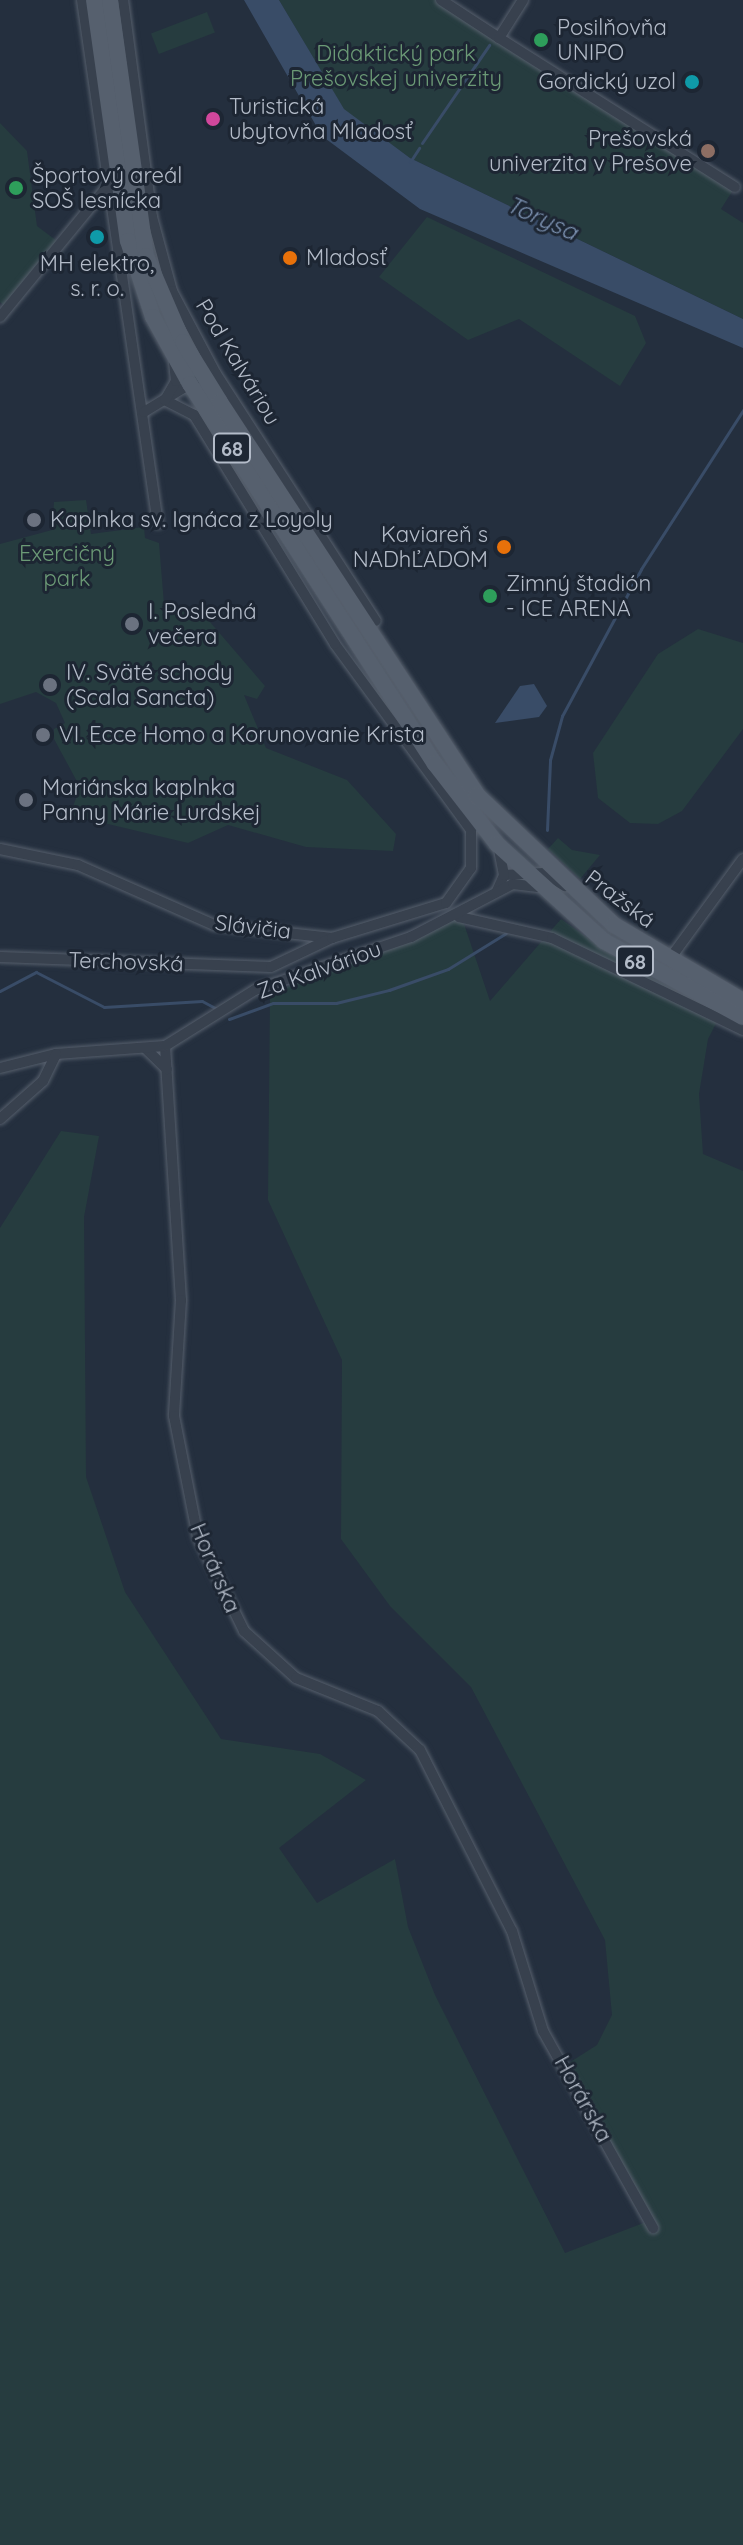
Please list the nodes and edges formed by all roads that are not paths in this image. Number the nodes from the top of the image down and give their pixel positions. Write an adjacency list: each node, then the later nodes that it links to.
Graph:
1 (82, 0): 9 (street)
2 (94, 0): 11 (main road, Pod Kalváriou / 68)
3 (110, 0): 12 (main road, Pod Kalváriou / 68)
4 (123, 0): 16 (street, Pod Kalváriou)
5 (441, 0): 7 (street)
6 (523, 0): 7 (street)
7 (499, 38): 8 (street)
8 (735, 187)
9 (105, 189): 10 (street); 14 (street)
10 (0, 317)
11 (171, 351): 12 (main road, Pod Kalváriou / 68); 13 (street)
12 (197, 380): 13 (street); 17 (main road, Pod Kalváriou / 68); 18 (main road, Pod Kalváriou / 68)
13 (165, 400): 14 (street); 25 (street)
14 (144, 412): 15 (street)
15 (158, 524)
16 (376, 621)
17 (521, 843): 22 (street); 23 (main road, Pražská / 68)
18 (497, 844): 21 (street); 22 (main road, Pod Kalváriou / 68)
19 (0, 849): 28 (street, Slávičia)
20 (743, 859): 30 (street)
21 (504, 875): 22 (street); 24 (street)
22 (518, 877): 23 (street); 24 (street, Za Kalváriou); 34 (main road, Pražská / 68)
23 (566, 886): 30 (main road, Pražská / 68)
24 (493, 894): 26 (street, Za Kalváriou); 27 (street)
25 (446, 903): 26 (street); 28 (street, Slávičia)
26 (459, 917): 27 (street); 32 (street, Za Kalváriou)
27 (486, 921): 35 (street)
28 (332, 938): 31 (street, Terchovská)
29 (0, 957): 31 (street, Terchovská)
30 (667, 961): 33 (main road, Pražská / 68)
31 (252, 970): 32 (street)
32 (255, 990): 36 (street, Za Kalváriou)
33 (743, 1001)
34 (743, 1017)
35 (743, 1030)
36 (165, 1046): 38 (street, Za Kalváriou); 40 (street, Horárska)
37 (146, 1049): 40 (street)
38 (56, 1054): 39 (street, Za Kalváriou); 41 (street)
39 (0, 1068)
40 (167, 1069): 42 (street, Horárska)
41 (0, 1119)
42 (653, 2228)

